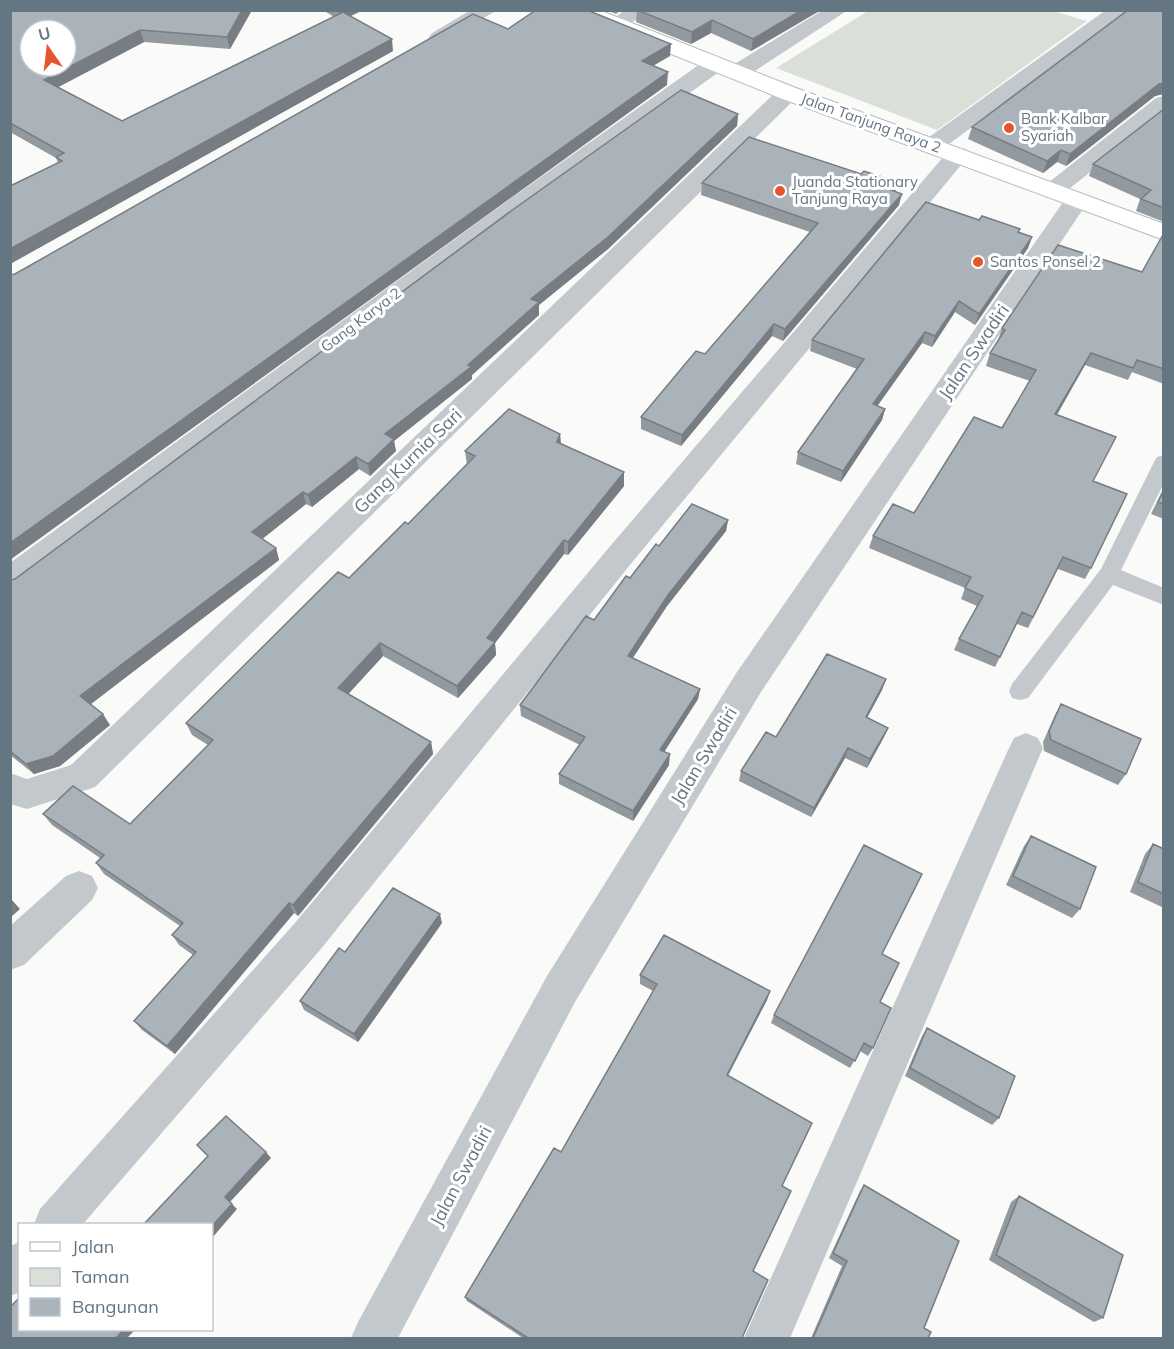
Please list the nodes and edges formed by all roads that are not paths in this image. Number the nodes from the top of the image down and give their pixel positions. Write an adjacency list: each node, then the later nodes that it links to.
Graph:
1 (487, 10): 7 (street)
2 (579, 10): 6 (street, Jalan Tanjung Raya 2)
3 (641, 10): 6 (street)
4 (838, 10): 8 (street, Gang Karya 2)
5 (1120, 10): 11 (street)
6 (615, 25): 8 (street, Jalan Tanjung Raya 2)
7 (425, 45)
8 (726, 68): 9 (street, Jalan Tanjung Raya 2); 16 (street, Gang Karya 2)
9 (788, 93): 11 (street, Jalan Tanjung Raya 2); 20 (street, Gang Kurnia Sari)
10 (1164, 103): 12 (street, Jalan Swadiri)
11 (946, 150): 12 (street, Jalan Tanjung Raya 2); 23 (street)
12 (1065, 195): 13 (street, Jalan Tanjung Raya 2); 24 (street, Jalan Swadiri)
13 (1164, 233)
14 (1164, 462): 15 (lane)
15 (1108, 574): 17 (lane); 18 (lane)
16 (10, 580)
17 (1164, 597)
18 (1020, 691)
19 (1026, 748): 25 (street)
20 (10, 788)
21 (80, 888): 22 (street)
22 (10, 952)
23 (56, 1223)
24 (374, 1338)
25 (767, 1338)

